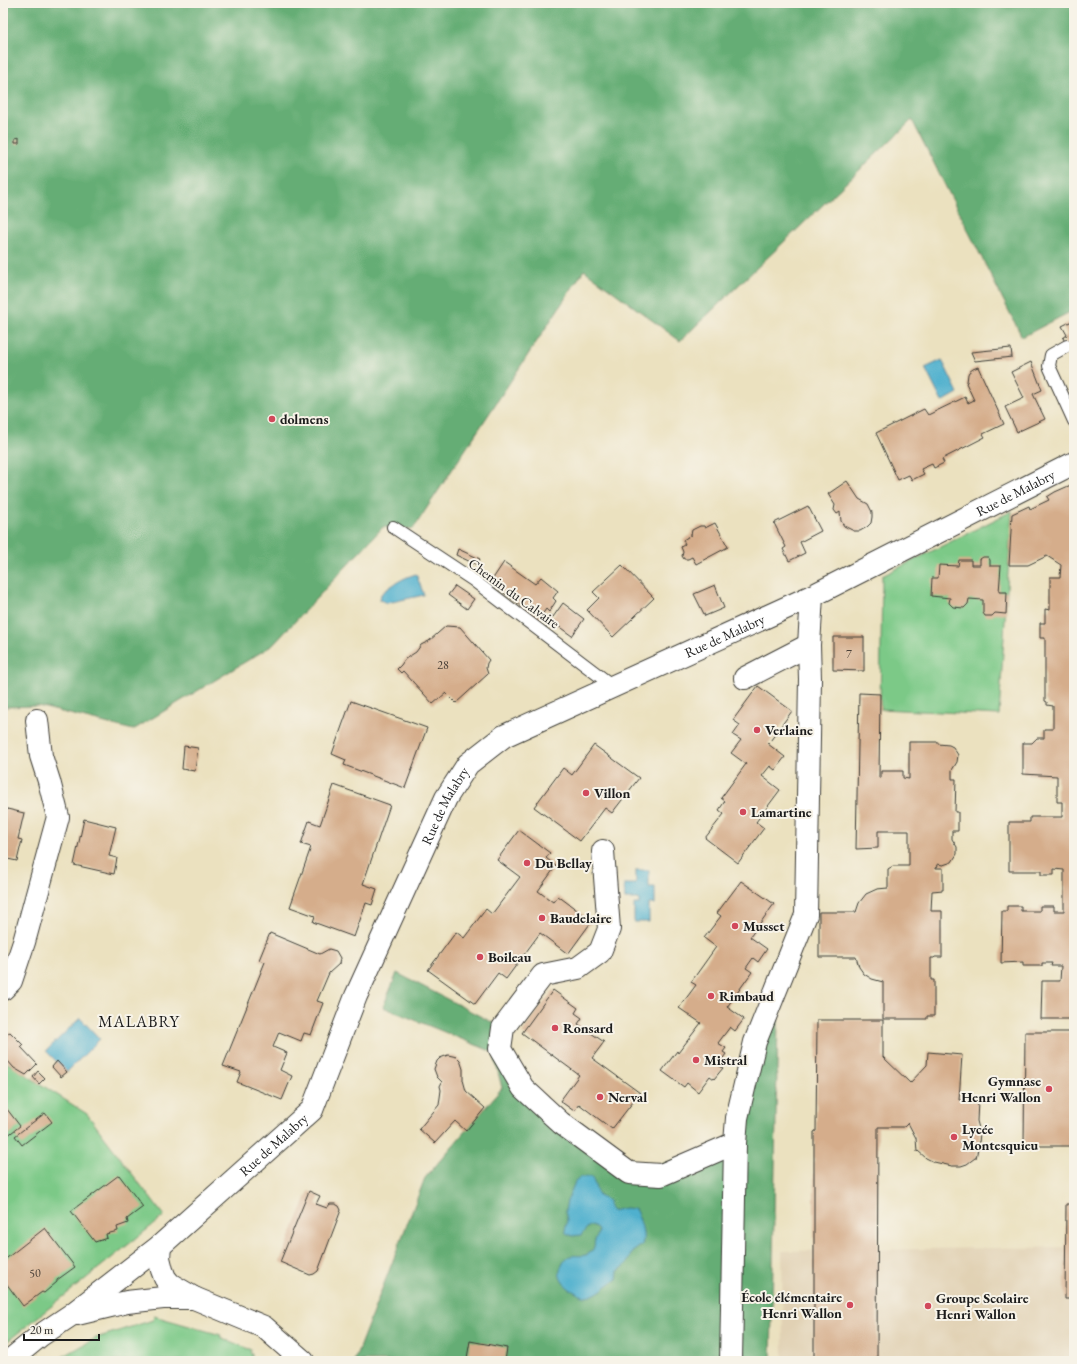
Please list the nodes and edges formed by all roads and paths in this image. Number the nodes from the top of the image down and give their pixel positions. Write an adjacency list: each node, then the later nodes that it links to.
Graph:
1 (1067, 346): 2 (lane)
2 (1074, 421)
3 (1074, 463): 5 (street, Rue de Malabry)
4 (393, 527): 8 (lane, Chemin du Calvaire)
5 (812, 596): 6 (street); 8 (street, Rue de Malabry)
6 (809, 645): 7 (street); 12 (street)
7 (745, 678)
8 (614, 687): 13 (street, Rue de Malabry)
9 (37, 720): 11 (street)
10 (603, 851): 12 (street)
11 (3, 989)
12 (735, 1143): 18 (street)
13 (160, 1246): 14 (street); 15 (street, Rue de Malabry)
14 (194, 1298): 15 (street); 17 (street)
15 (71, 1315): 16 (street, Rue de Malabry)
16 (10, 1361)
17 (303, 1361)
18 (731, 1361)

